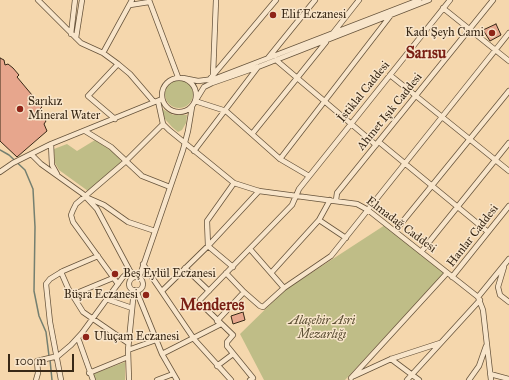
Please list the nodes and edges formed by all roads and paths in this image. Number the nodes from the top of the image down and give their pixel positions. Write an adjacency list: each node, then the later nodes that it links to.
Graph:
1 (38, 0): 21 (street)
2 (75, 0): 21 (street)
3 (82, 0): 22 (street)
4 (216, 0): 31 (street)
5 (276, 0): 31 (street)
6 (315, 0): 26 (street)
7 (359, 0): 19 (street)
8 (405, 0): 15 (street)
9 (418, 0): 15 (street)
10 (429, 0): 17 (street)
11 (450, 0): 16 (street, İstiklal Caddesi)
12 (493, 0): 18 (street, Ahmet Işık Caddesi)
13 (149, 1): 14 (street); 33 (street)
14 (130, 2): 25 (street)
15 (400, 7): 19 (street)
16 (443, 8): 18 (street); 32 (street, İstiklal Caddesi)
17 (392, 14): 23 (street); 41 (street)
18 (470, 30): 24 (street); 38 (street, Ahmet Işık Caddesi)
19 (332, 33): 26 (street)
20 (509, 33): 24 (street)
21 (71, 34): 22 (street)
22 (76, 38): 25 (street)
23 (327, 40): 27 (street); 34 (street)
24 (496, 50): 28 (street); 44 (street)
25 (103, 53): 29 (street)
26 (268, 58): 35 (street)
27 (276, 60): 30 (street); 34 (street)
28 (509, 61)
29 (118, 64): 39 (street); 45 (street)
30 (258, 67): 36 (street); 43 (street)
31 (213, 75): 35 (street)
32 (390, 75): 38 (street); 46 (street, İstiklal Caddesi)
33 (180, 77): 35 (street); 39 (street); 40 (street)
34 (296, 78): 41 (street); 49 (street)
35 (208, 81): 36 (street)
36 (204, 87): 40 (street)
37 (509, 91): 50 (street)
38 (416, 96): 44 (street); 52 (street, Ahmet Işık Caddesi)
39 (158, 101): 42 (street); 45 (street); 47 (street)
40 (196, 101): 42 (street); 43 (street)
41 (325, 101): 46 (street); 57 (street)
42 (192, 107): 51 (street)
43 (226, 111): 49 (street); 55 (street)
44 (443, 117): 50 (street); 60 (street)
45 (115, 119): 48 (street)
46 (352, 123): 52 (street); 64 (street, İstiklal Caddesi)
47 (163, 124): 51 (street, Elmadağ Caddesi); 59 (street)
48 (85, 131): 54 (street); 59 (street)
49 (252, 134): 57 (street)
50 (470, 139): 58 (street); 66 (street)
51 (185, 143): 55 (street, Elmadağ Caddesi); 67 (street)
52 (378, 143): 60 (street); 72 (street, Ahmet Işık Caddesi)
53 (509, 143): 58 (street)
54 (52, 144): 56 (street); 63 (street)
55 (194, 151): 65 (street, Elmadağ Caddesi)
56 (31, 154): 62 (street); 63 (street)
57 (280, 159): 64 (street)
58 (496, 160): 61 (street); 74 (street)
59 (126, 161): 67 (street); 69 (street)
60 (405, 164): 66 (street); 75 (street)
61 (509, 171)
62 (1, 172)
63 (58, 176): 69 (street)
64 (309, 176): 70 (street, İstiklal Caddesi)
65 (234, 183): 68 (street, Elmadağ Caddesi); 81 (street)
66 (432, 186): 74 (street); 78 (street)
67 (170, 187): 77 (street)
68 (259, 191): 70 (street, Elmadağ Caddesi); 81 (street)
69 (85, 196): 77 (street); 84 (street); 89 (street)
70 (295, 197): 71 (street, Elmadağ Caddesi); 82 (street, İstiklal Caddesi)
71 (330, 200): 72 (street, Elmadağ Caddesi); 76 (street)
72 (336, 200): 75 (street, Elmadağ Caddesi)
73 (509, 206): 79 (street, Hanlar Caddesi)
74 (457, 207): 79 (street); 83 (street)
75 (368, 210): 78 (street, Elmadağ Caddesi); 80 (street)
76 (319, 220): 80 (street); 92 (street)
77 (155, 231): 86 (street)
78 (395, 231): 83 (street, Elmadağ Caddesi)
79 (488, 232): 96 (street, Hanlar Caddesi)
80 (346, 238): 100 (street)
81 (208, 246): 87 (street); 88 (street)
82 (250, 249): 87 (street, İstiklal Caddesi); 92 (street)
83 (421, 252): 93 (street, Elmadağ Caddesi)
84 (98, 256): 90 (street); 95 (street)
85 (508, 260): 106 (street); 108 (street)
86 (143, 264): 94 (street); 102 (street)
87 (233, 267): 91 (street, İstiklal Caddesi)
88 (185, 268): 102 (street); 103 (street)
89 (130, 271): 94 (street); 97 (street); 98 (street)
90 (62, 272): 105 (street); 122 (street)
91 (226, 273): 103 (street, İstiklal Caddesi); 104 (street)
92 (271, 273): 100 (street)
93 (447, 273): 96 (street, Elmadağ Caddesi); 133 (street)
94 (138, 277): 97 (street); 99 (street)
95 (113, 278): 98 (street); 105 (street)
96 (452, 278): 106 (street, Elmadağ Caddesi)
97 (130, 282): 101 (street)
98 (118, 284): 107 (street)
99 (142, 287): 101 (street); 109 (street)
100 (284, 288): 104 (street)
101 (135, 290): 109 (street); 110 (street)
102 (162, 291): 114 (street)
103 (209, 291): 112 (street)
104 (244, 292): 112 (street)
105 (72, 295): 111 (street)
106 (479, 298): 116 (street); 118 (street)
107 (106, 300): 110 (street); 111 (street)
108 (509, 302)
109 (142, 303): 115 (street)
110 (132, 308): 117 (street)
111 (91, 319): 113 (street); 117 (street)
112 (219, 322): 114 (street); 121 (street)
113 (78, 338): 122 (street); 129 (street)
114 (194, 339): 120 (street); 126 (street)
115 (156, 340): 119 (street); 120 (street)
116 (442, 342): 124 (street); 132 (street)
117 (128, 343): 119 (street)
118 (487, 343): 125 (street); 127 (street)
119 (128, 350): 123 (street)
120 (162, 354): 130 (street)
121 (233, 354): 126 (street); 143 (street)
122 (57, 356): 128 (street); 137 (street)
123 (128, 358): 129 (street); 139 (street)
124 (391, 359): 132 (street); 133 (street)
125 (489, 362): 127 (street); 131 (street)
126 (217, 366): 142 (street)
127 (479, 366): 146 (street)
128 (38, 373): 135 (street); 136 (street)
129 (89, 373): 138 (street)
130 (173, 374): 140 (street); 141 (street)
131 (490, 374): 134 (street); 147 (street)
132 (412, 375): 144 (street); 145 (street)
133 (350, 379)
134 (509, 379)
135 (32, 380)
136 (36, 380)
137 (61, 380)
138 (93, 380)
139 (129, 380)
140 (157, 380)
141 (177, 380)
142 (231, 380)
143 (250, 380)
144 (408, 380)
145 (419, 380)
146 (470, 380)
147 (491, 380)

